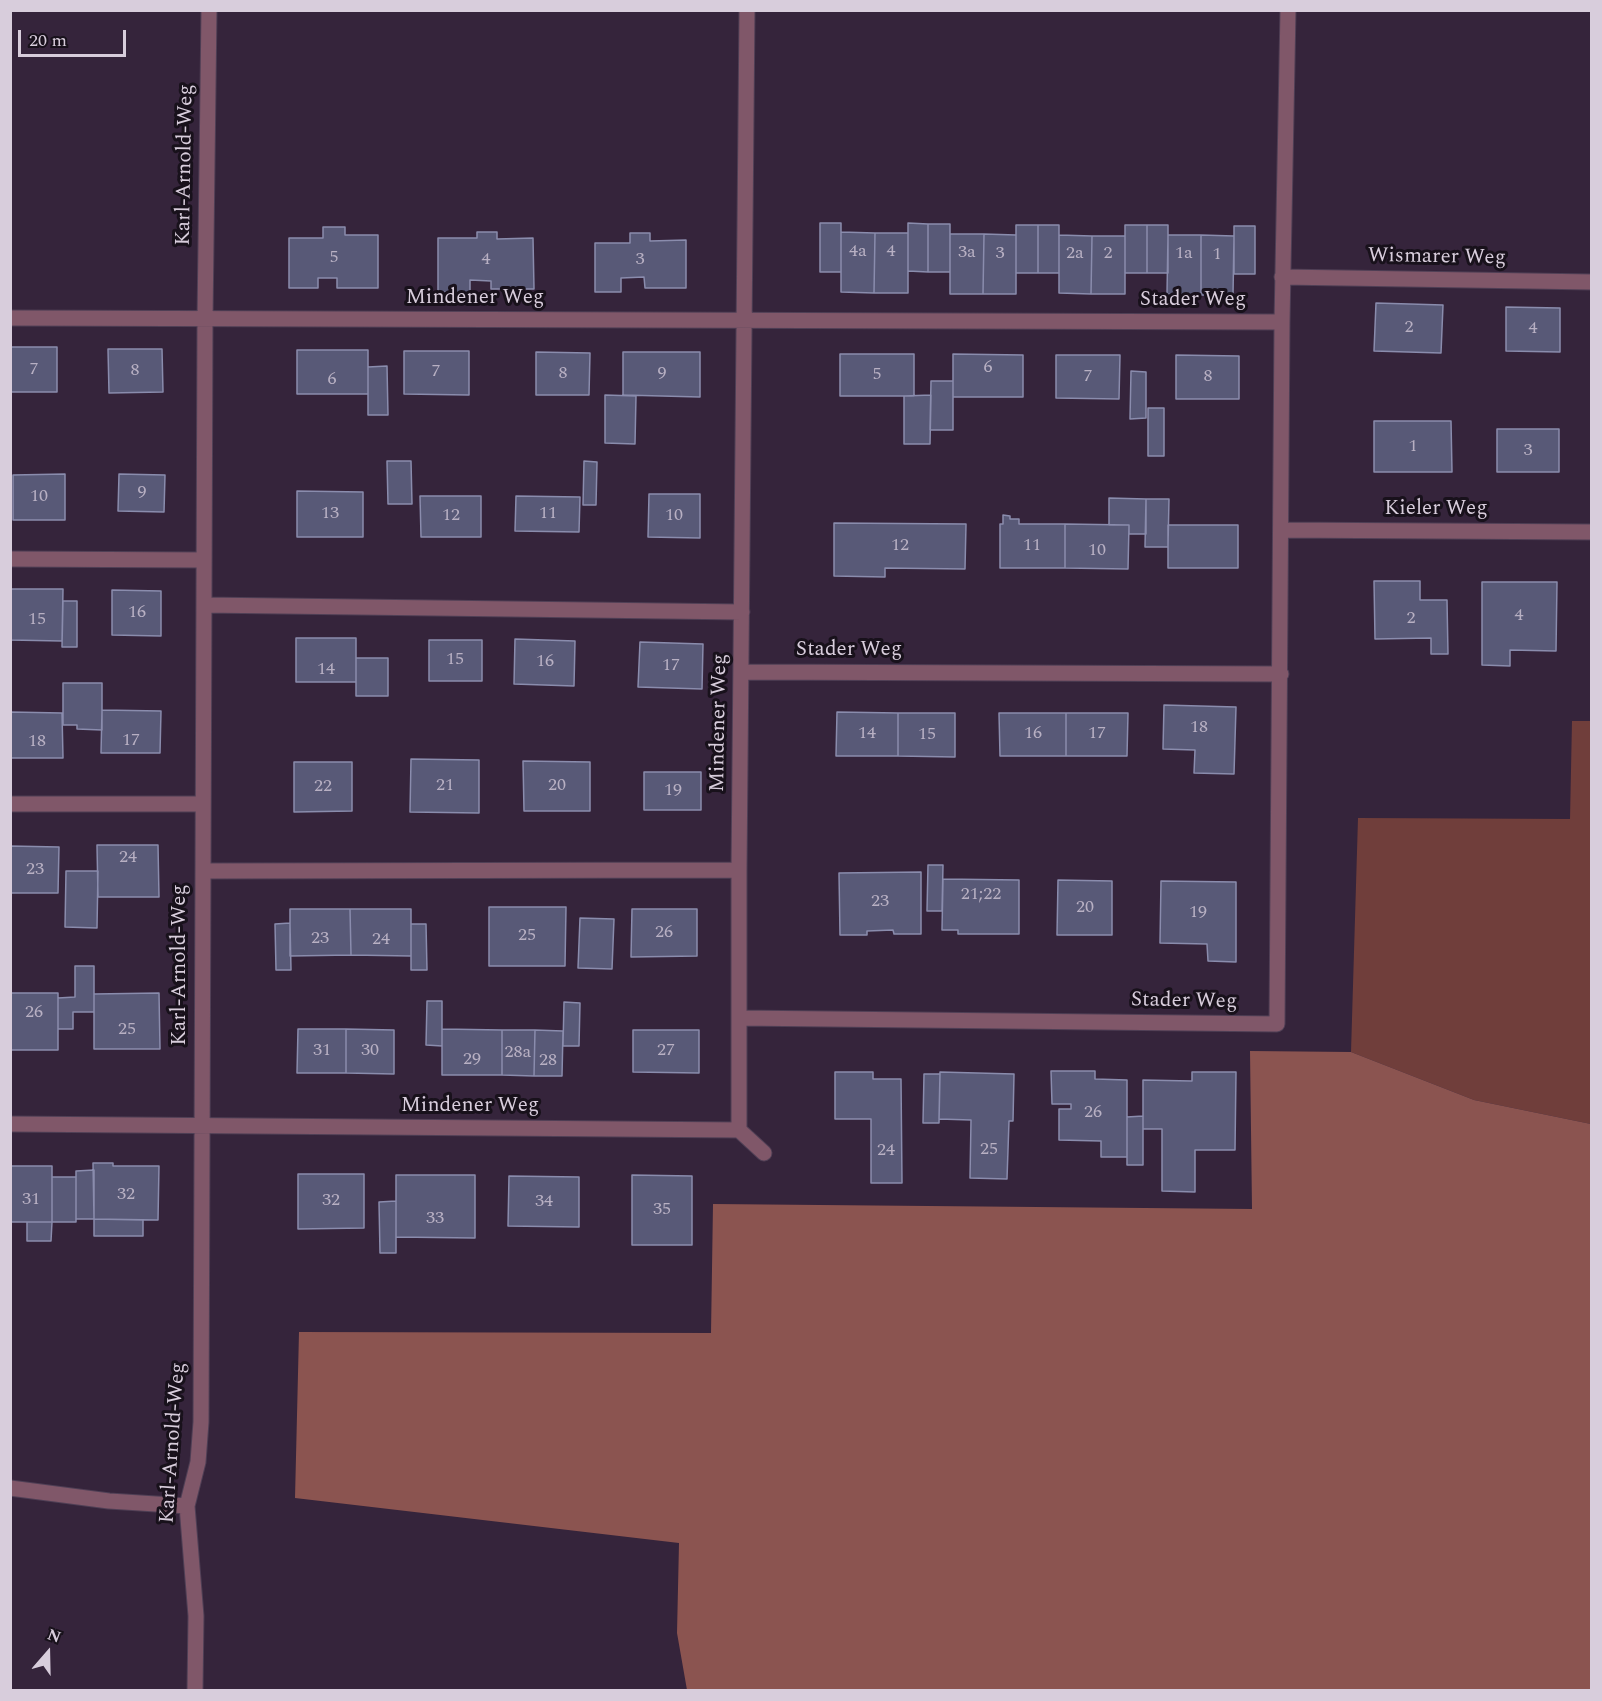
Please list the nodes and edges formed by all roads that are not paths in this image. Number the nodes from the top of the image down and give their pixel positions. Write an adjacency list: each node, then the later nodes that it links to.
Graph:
1 (209, 10): 7 (street, Karl-Arnold-Weg)
2 (747, 10): 8 (street, Mindener Weg)
3 (1288, 10): 4 (street, Stader Weg)
4 (1282, 277): 5 (street, Wismarer Weg); 9 (street, Stader Weg)
5 (1592, 282)
6 (10, 318): 7 (street)
7 (205, 319): 8 (street, Mindener Weg); 13 (street, Karl-Arnold-Weg)
8 (745, 321): 9 (street, Stader Weg); 15 (street, Mindener Weg)
9 (1282, 322): 10 (street, Stader Weg)
10 (1281, 530): 11 (street, Kieler Weg); 17 (street, Stader Weg)
11 (1592, 532)
12 (10, 559): 13 (street)
13 (204, 560): 14 (street, Karl-Arnold-Weg)
14 (204, 605): 15 (street); 19 (street, Karl-Arnold-Weg)
15 (742, 612): 16 (street, Mindener Weg)
16 (742, 672): 17 (street, Stader Weg); 20 (street, Mindener Weg)
17 (1281, 674): 22 (street, Stader Weg)
18 (10, 804): 19 (street)
19 (203, 804): 21 (street, Karl-Arnold-Weg)
20 (739, 870): 21 (street); 22 (street, Mindener Weg)
21 (203, 871): 24 (street, Karl-Arnold-Weg)
22 (739, 1018): 25 (street, Mindener Weg)
23 (10, 1124): 24 (street)
24 (201, 1126): 25 (street, Mindener Weg); 28 (street, Karl-Arnold-Weg)
25 (739, 1130): 26 (street)
26 (764, 1153)
27 (10, 1488): 28 (street)
28 (187, 1506): 29 (street, Karl-Arnold-Weg)
29 (195, 1690)

